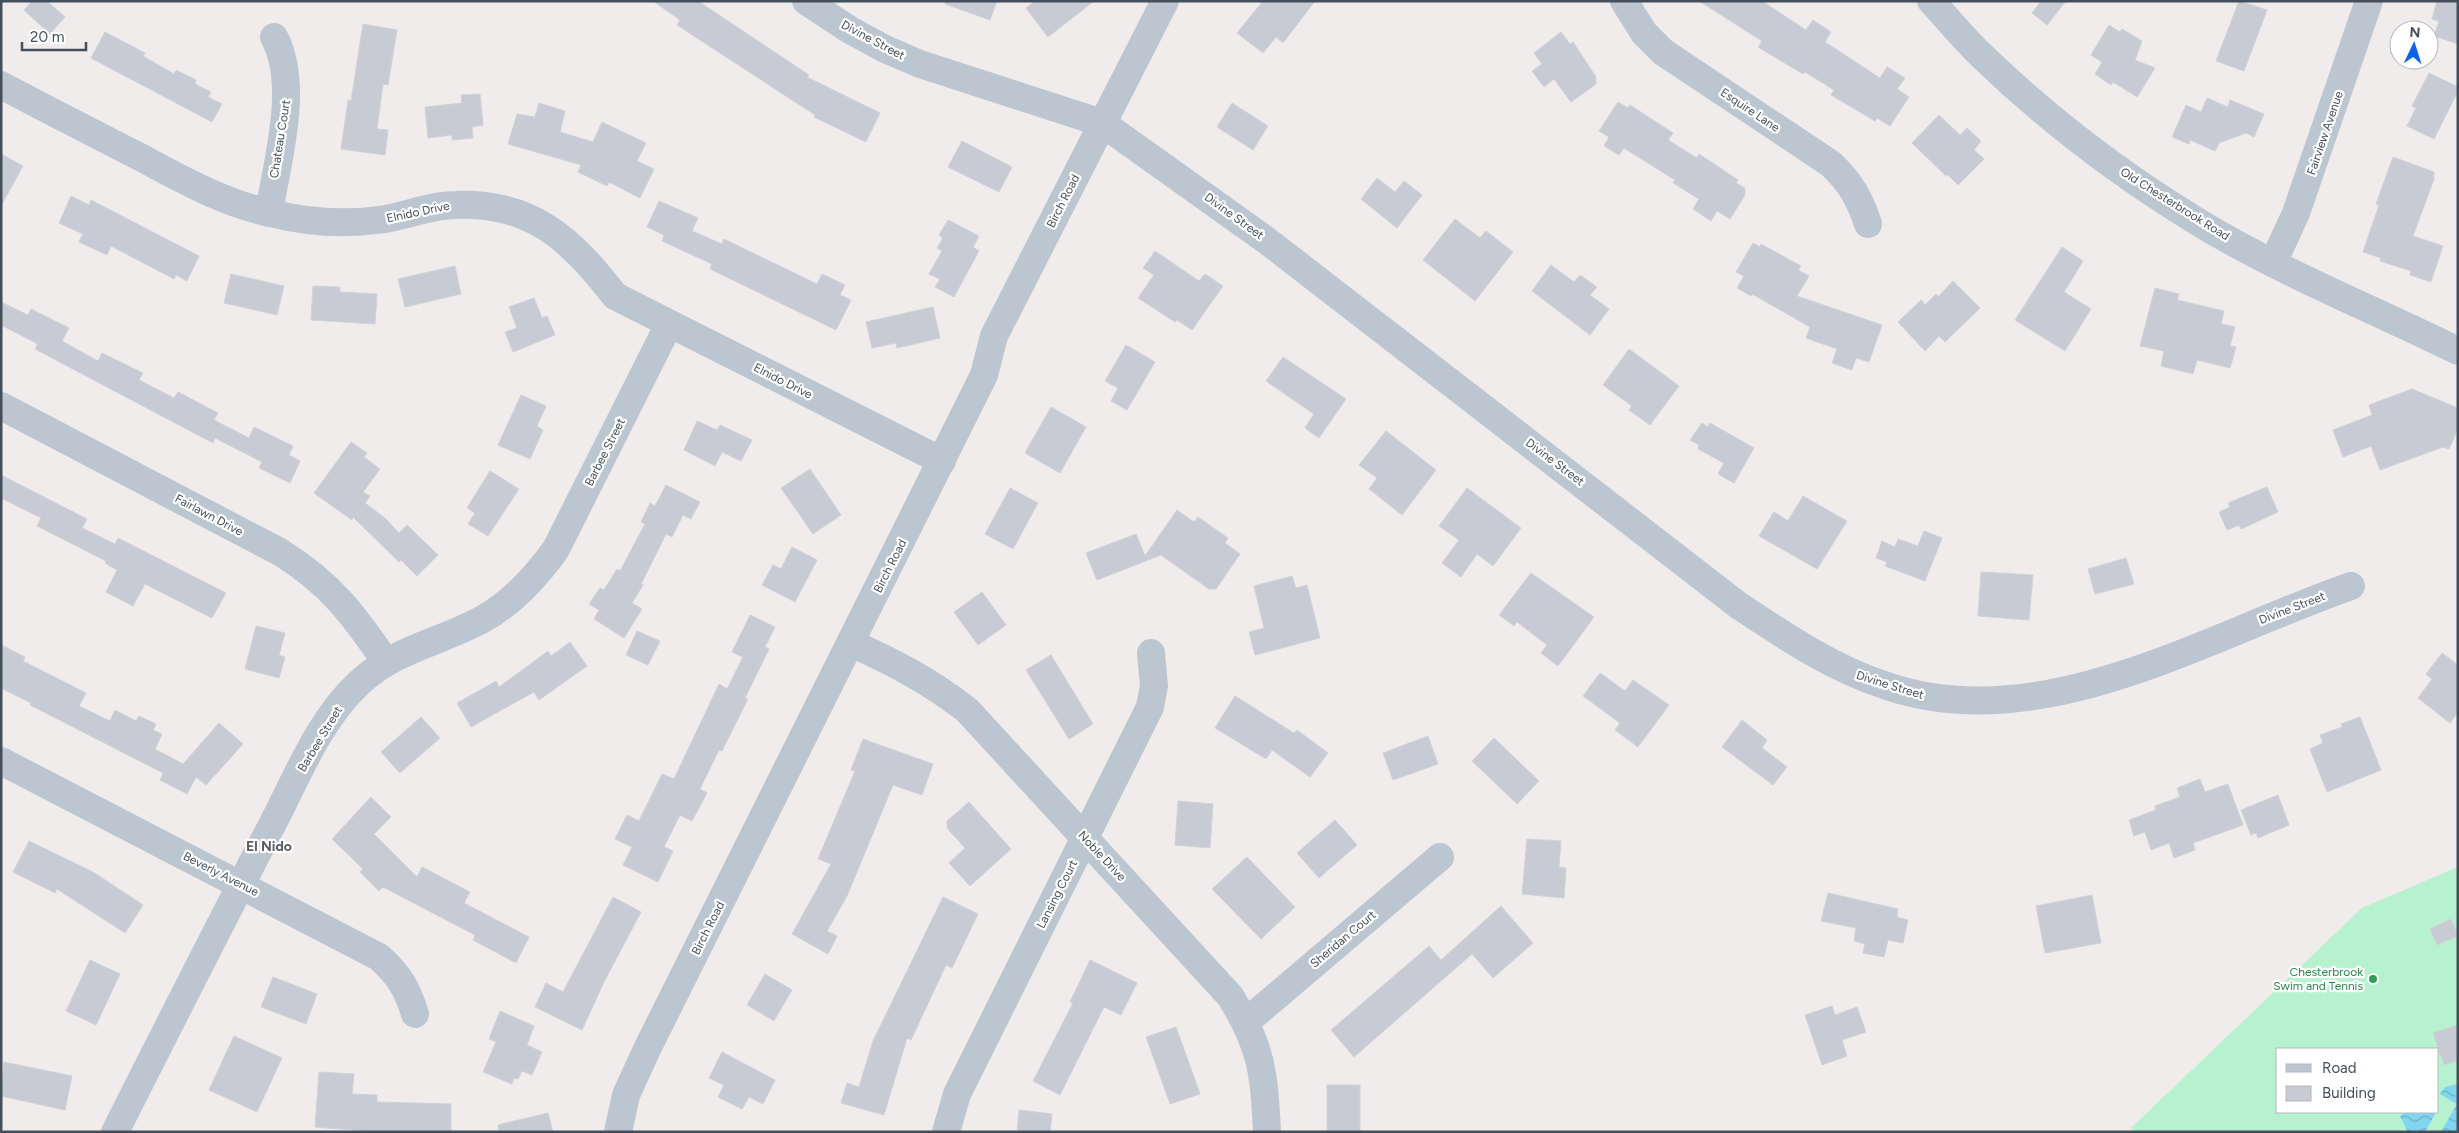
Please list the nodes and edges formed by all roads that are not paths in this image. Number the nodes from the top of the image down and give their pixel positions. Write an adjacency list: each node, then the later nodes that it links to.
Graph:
1 (806, 1): 8 (street, Divine Street)
2 (1165, 1): 8 (street, Birch Road)
3 (1624, 1): 10 (street, Esquire Lane)
4 (2369, 1): 11 (street, Fairview Avenue)
5 (1933, 2): 11 (street, Old Chesterbrook Road)
6 (274, 37): 9 (street, Chateau Court)
7 (1, 85): 9 (street, Elnido Drive)
8 (1102, 124): 15 (street, Birch Road); 16 (street, Divine Street)
9 (268, 213): 12 (street, Elnido Drive)
10 (1868, 224)
11 (2273, 263): 13 (street, Old Chesterbrook Road)
12 (669, 324): 15 (street, Elnido Drive); 19 (street, Barbee Street)
13 (2458, 351)
14 (1, 406): 19 (street, Fairlawn Drive)
15 (942, 461): 17 (street, Birch Road)
16 (2351, 586)
17 (851, 643): 21 (street, Noble Drive); 27 (street, Birch Road)
18 (1151, 653): 21 (street, Lansing Court)
19 (386, 662): 23 (street, Barbee Street)
20 (1, 761): 23 (street, Beverly Avenue)
21 (1085, 838): 25 (street, Noble Drive); 28 (street, Lansing Court)
22 (1440, 857): 25 (street, Sheridan Court)
23 (241, 884): 24 (street, Beverly Avenue); 26 (street, Barbee Street)
24 (415, 1014)
25 (1246, 1022): 29 (street, Noble Drive)
26 (115, 1132)
27 (618, 1132)
28 (946, 1132)
29 (1267, 1132)

